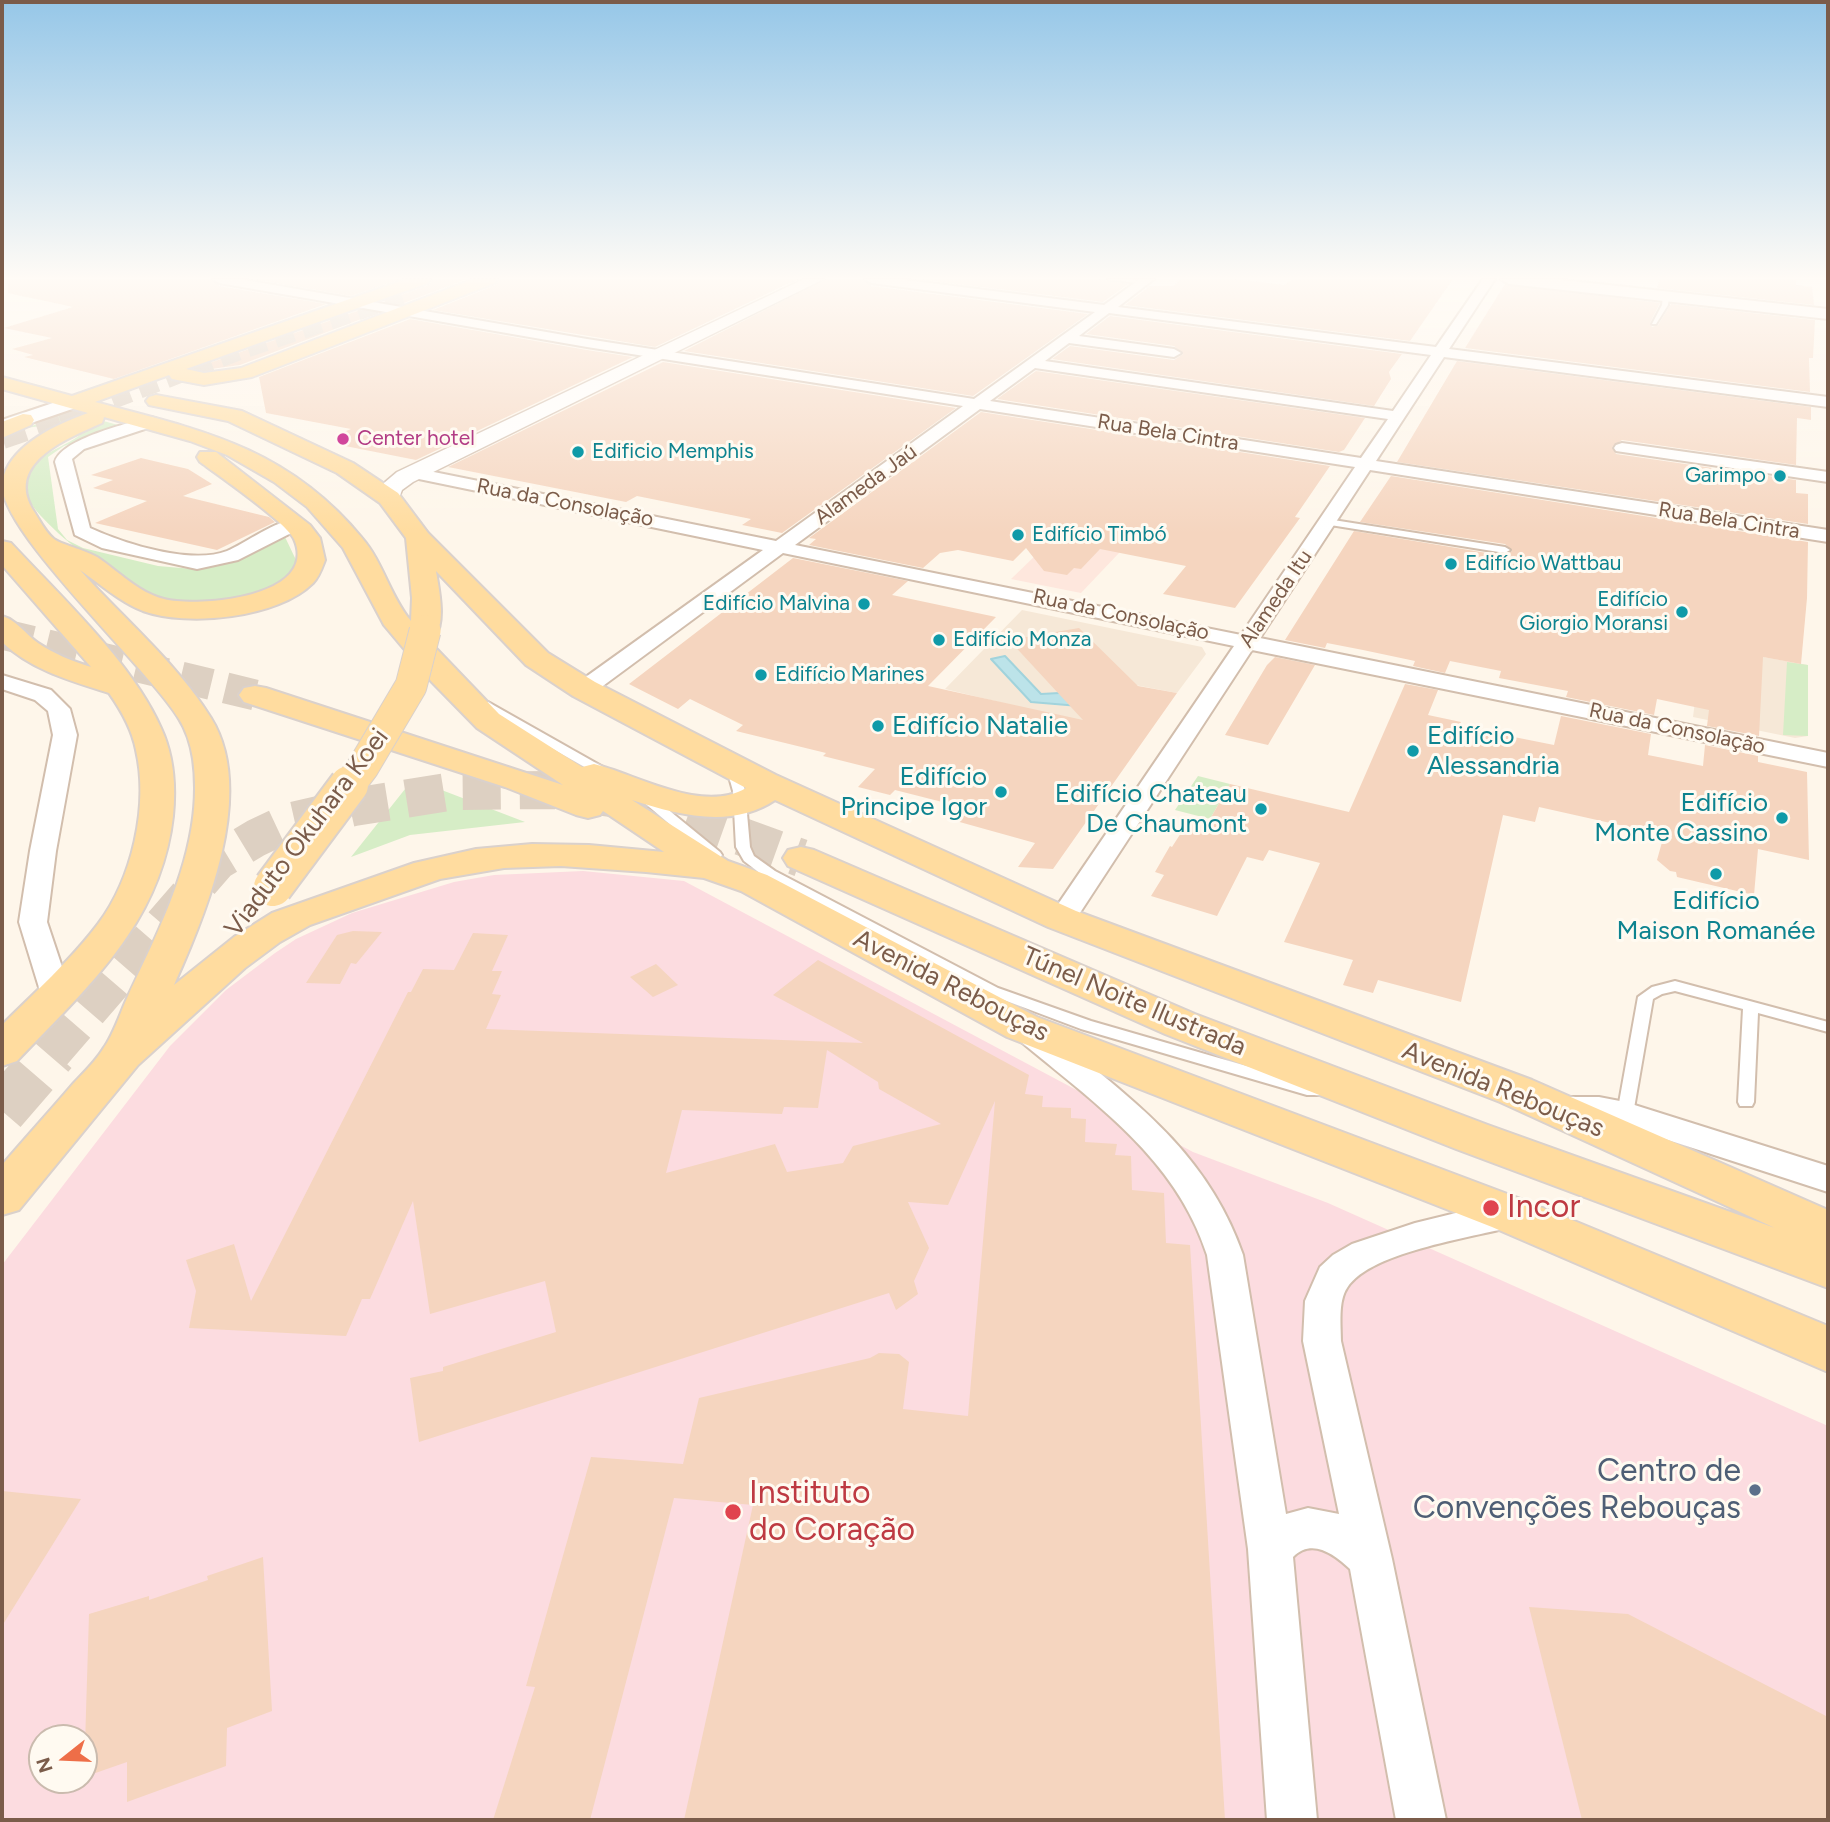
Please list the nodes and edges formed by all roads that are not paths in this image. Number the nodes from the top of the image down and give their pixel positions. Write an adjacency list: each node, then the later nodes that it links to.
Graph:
1 (178, 364): 13 (main road)
2 (181, 364): 10 (main road)
3 (268, 364): 10 (main road)
4 (642, 364): 25 (street)
5 (721, 364): 15 (street, Rua Bela Cintra)
6 (1031, 364): 15 (street, Alameda Jaú)
7 (1039, 364): 18 (street)
8 (1432, 364): 18 (street, Alameda Itu)
9 (1533, 364): 14 (street)
10 (245, 373): 17 (main road)
11 (72, 379): 13 (main road)
12 (2, 383): 16 (main road)
13 (112, 389): 16 (main road); 17 (main road)
14 (1828, 402)
15 (978, 403): 24 (street, Rua Bela Cintra); 33 (street, Alameda Jaú)
16 (76, 413): 19 (main road); 20 (main road); 23 (main road); 32 (main road)
17 (234, 416): 27 (main road)
18 (1398, 416): 24 (street, Alameda Itu)
19 (151, 422): 21 (main road); 29 (street)
20 (2, 429)
21 (198, 436): 29 (main road); 36 (main road, Avenida Rebouças)
22 (1621, 448): 26 (street)
23 (2, 454)
24 (1366, 464): 28 (street, Alameda Itu); 30 (street, Rua Bela Cintra)
25 (414, 473): 27 (street); 33 (street, Rua da Consolação)
26 (1828, 477)
27 (389, 498): 31 (main road, Avenida Rebouças)
28 (1327, 522): 35 (lane); 38 (street, Alameda Itu)
29 (295, 524): 32 (main road)
30 (1828, 536)
31 (419, 538): 41 (main road, Avenida Rebouças); 57 (main road, Viaduto Okuhara Koei, bridge)
32 (45, 544): 57 (main road)
33 (782, 546): 38 (street, Rua da Consolação); 41 (street, Alameda Jaú)
34 (2, 549): 40 (main road)
35 (1505, 550)
36 (394, 619): 43 (main road, Avenida Rebouças); 46 (lane)
37 (2, 625): 40 (main road)
38 (1247, 641): 44 (street, Rua da Consolação); 51 (street, Alameda Itu)
39 (2, 682): 52 (street)
40 (120, 686): 52 (main road)
41 (584, 689): 45 (main road, Avenida Rebouças)
42 (255, 695): 47 (main road)
43 (525, 747): 46 (main road); 47 (main road, Avenida Rebouças)
44 (1828, 760)
45 (745, 784): 46 (main road); 51 (main road, Avenida Rebouças); 61 (lane)
46 (629, 787): 50 (lane)
47 (669, 841): 49 (main road, Avenida Rebouças)
48 (801, 858): 61 (main road, Túnel Noite Ilustrada)
49 (715, 869): 50 (main road, Avenida Rebouças); 57 (main road)
50 (754, 883): 54 (main road, Avenida Rebouças)
51 (1062, 919): 59 (main road, Avenida Rebouças)
52 (56, 994): 56 (main road)
53 (1751, 1007): 55 (lane); 58 (lane); 60 (lane)
54 (1022, 1027): 64 (main road, Avenida Rebouças); 68 (street)
55 (1828, 1027)
56 (2, 1051)
57 (127, 1051): 63 (main road)
58 (1746, 1102)
59 (1558, 1110): 60 (street); 65 (main road, Avenida Rebouças)
60 (1625, 1114): 62 (street)
61 (1472, 1137): 66 (main road, Avenida Rebouças)
62 (1828, 1179)
63 (2, 1197)
64 (1509, 1214): 67 (main road, Avenida Rebouças); 69 (street)
65 (1828, 1231)
66 (1828, 1268)
67 (1828, 1350)
68 (1270, 1549): 69 (street); 70 (street)
69 (1370, 1559): 71 (street)
70 (1292, 1820)
71 (1421, 1820)

